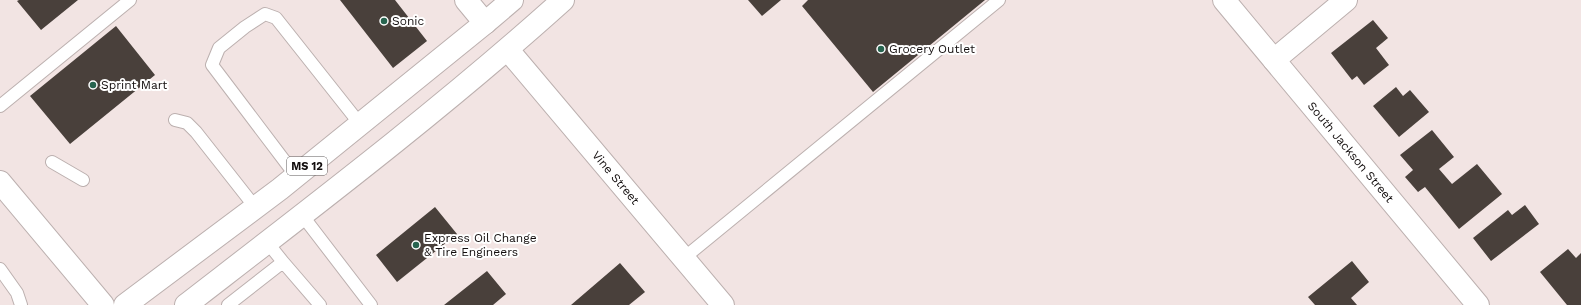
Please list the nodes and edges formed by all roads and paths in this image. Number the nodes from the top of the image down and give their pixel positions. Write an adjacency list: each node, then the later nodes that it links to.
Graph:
1 (130, 0): 11 (lane)
2 (466, 0): 8 (main road)
3 (512, 0): 8 (main road, MS 12 / MS 12)
4 (563, 0): 9 (main road, MS 12)
5 (999, 0): 21 (lane)
6 (1224, 0): 10 (main road, South Jackson Street)
7 (1346, 0): 10 (main road)
8 (485, 23): 13 (main road, MS 12 / MS 12)
9 (508, 50): 19 (main road, MS 12); 21 (main road, Vine Street)
10 (1274, 60): 32 (main road, South Jackson Street)
11 (0, 106)
12 (175, 120): 18 (lane)
13 (360, 124): 15 (main road, MS 12 / MS 12); 15 (lane)
14 (52, 162): 16 (lane)
15 (296, 176): 18 (main road, MS 12 / MS 12)
16 (83, 180)
17 (0, 182): 26 (main road)
18 (255, 207): 27 (main road, MS 12 / MS 12)
19 (302, 215): 20 (main road, MS 12); 30 (lane)
20 (267, 242): 22 (lane); 24 (main road, MS 12)
21 (684, 258): 31 (main road, Vine Street)
22 (283, 262): 28 (lane); 29 (lane)
23 (0, 269): 25 (lane)
24 (196, 302)
25 (21, 305)
26 (103, 305)
27 (125, 305)
28 (228, 305)
29 (320, 305)
30 (371, 305)
31 (723, 305)
32 (1478, 305)

